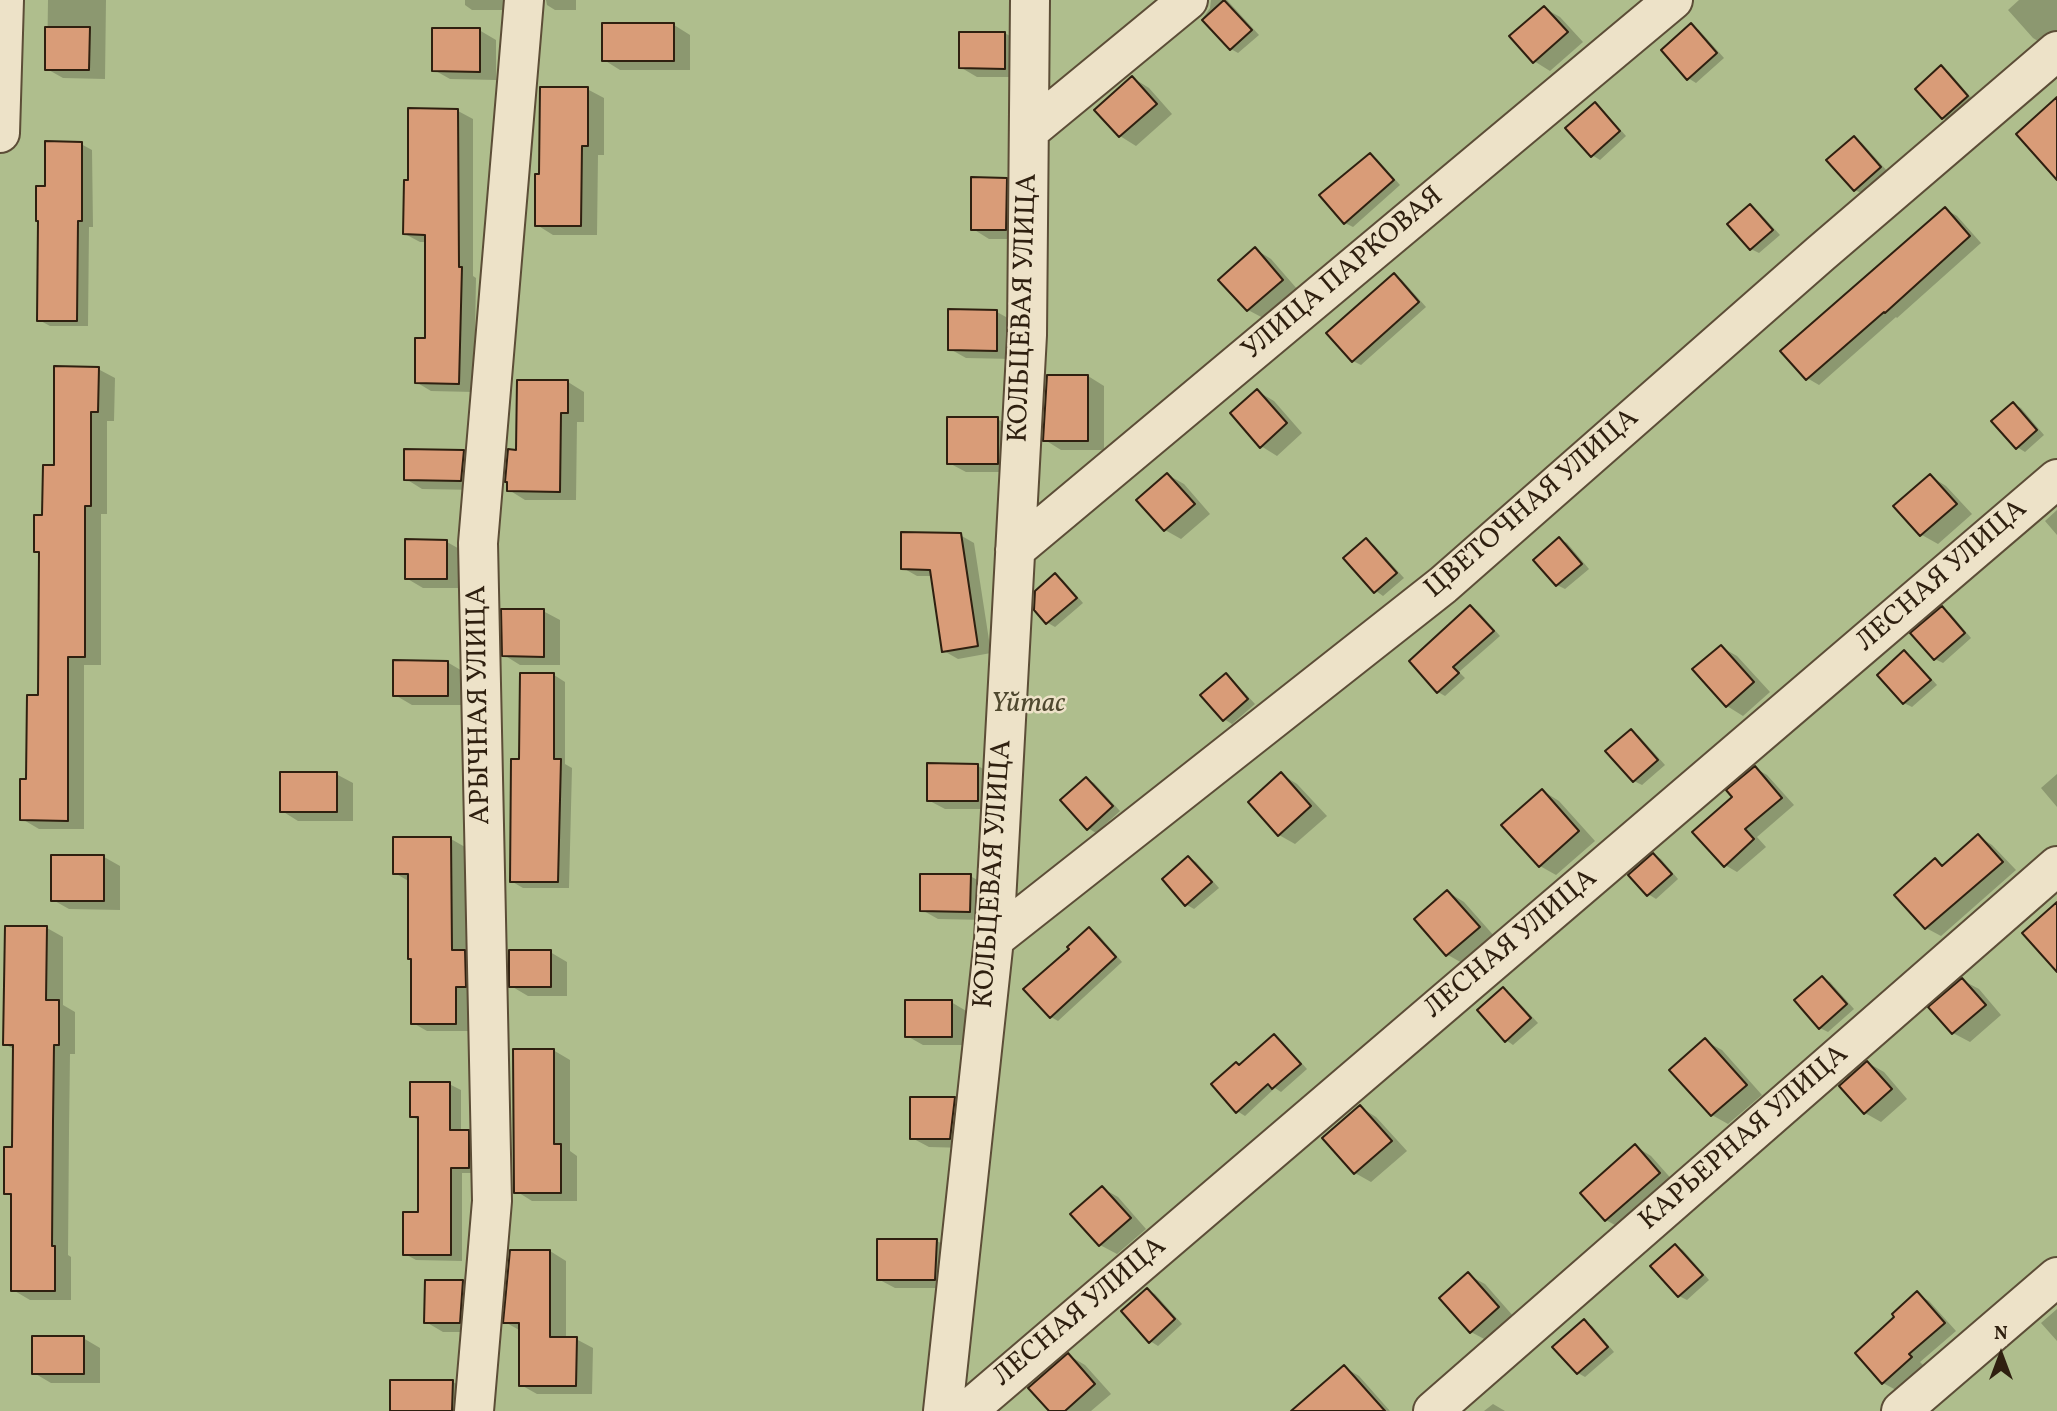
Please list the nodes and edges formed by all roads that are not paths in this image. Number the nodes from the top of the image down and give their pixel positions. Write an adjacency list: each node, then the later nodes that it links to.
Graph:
1 (4, 0): 8 (street)
2 (524, 0): 14 (street, АРЫЧНАЯ УЛИЦА)
3 (1030, 0): 7 (street, КОЛЬЦЕВАЯ УЛИЦА)
4 (1188, 0): 7 (street)
5 (1673, 0): 10 (street, УЛИЦА ПАРКОВАЯ)
6 (2057, 51): 12 (street, ЦВЕТОЧНАЯ УЛИЦА)
7 (1029, 131): 10 (street, КОЛЬЦЕВАЯ УЛИЦА)
8 (0, 133)
9 (2057, 479): 16 (street, ЛЕСНАЯ УЛИЦА)
10 (1015, 550): 12 (street, КОЛЬЦЕВАЯ УЛИЦА)
11 (2057, 866): 17 (street, КАРЬЕРНАЯ УЛИЦА)
12 (994, 939): 15 (street, КОЛЬЦЕВАЯ УЛИЦА)
13 (2057, 1277): 18 (street)
14 (474, 1411)
15 (943, 1411)
16 (967, 1411)
17 (1433, 1411)
18 (1901, 1411)

